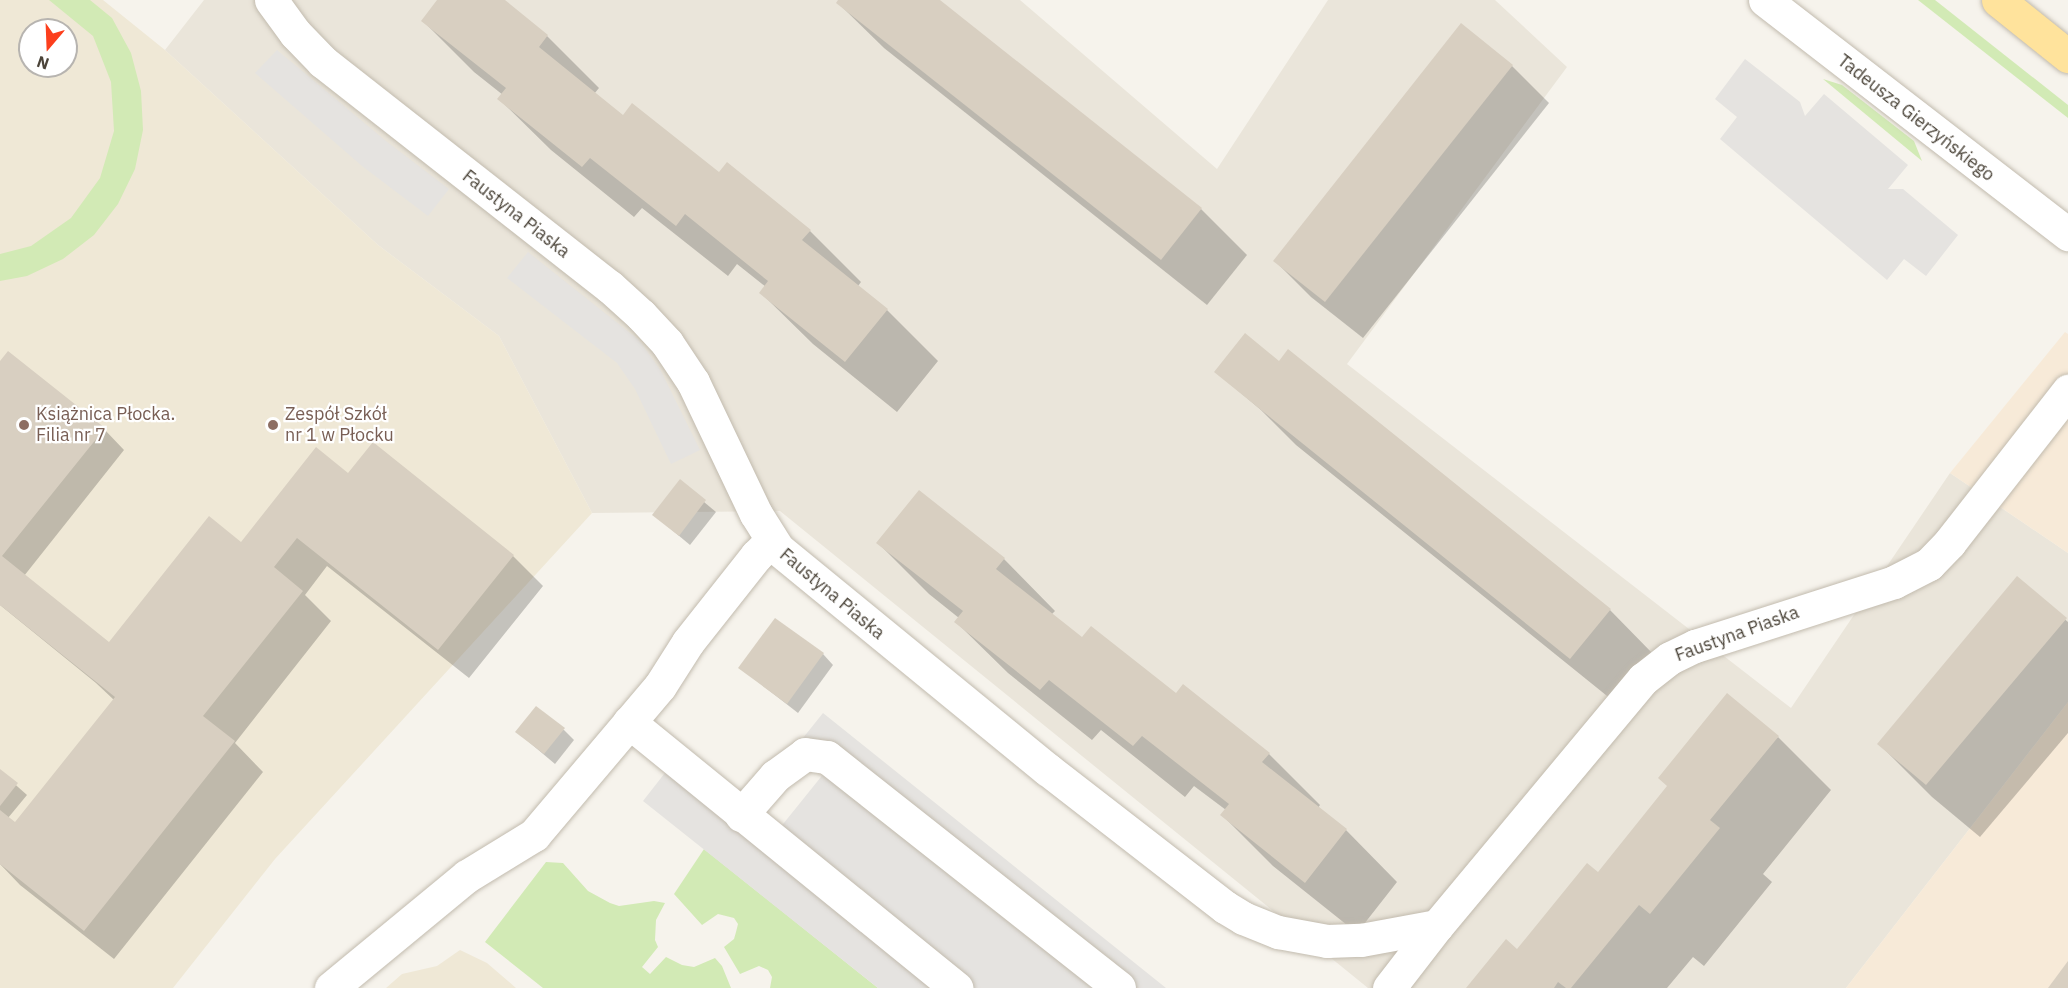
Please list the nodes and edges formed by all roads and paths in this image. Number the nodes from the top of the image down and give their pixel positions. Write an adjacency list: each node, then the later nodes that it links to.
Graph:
1 (271, 0): 7 (street, Faustyna Piaska)
2 (1766, 0): 5 (street, Tadeusza Gierzyńskiego)
3 (1998, 0): 4 (main road)
4 (2068, 56)
5 (2068, 234)
6 (2068, 391): 10 (street, Faustyna Piaska)
7 (771, 541): 8 (street); 10 (street, Faustyna Piaska)
8 (629, 722): 9 (street); 11 (street)
9 (741, 815): 12 (street); 13 (street)
10 (1437, 926): 14 (street, Faustyna Piaska)
11 (331, 988)
12 (956, 988)
13 (1119, 988)
14 (1389, 988)

